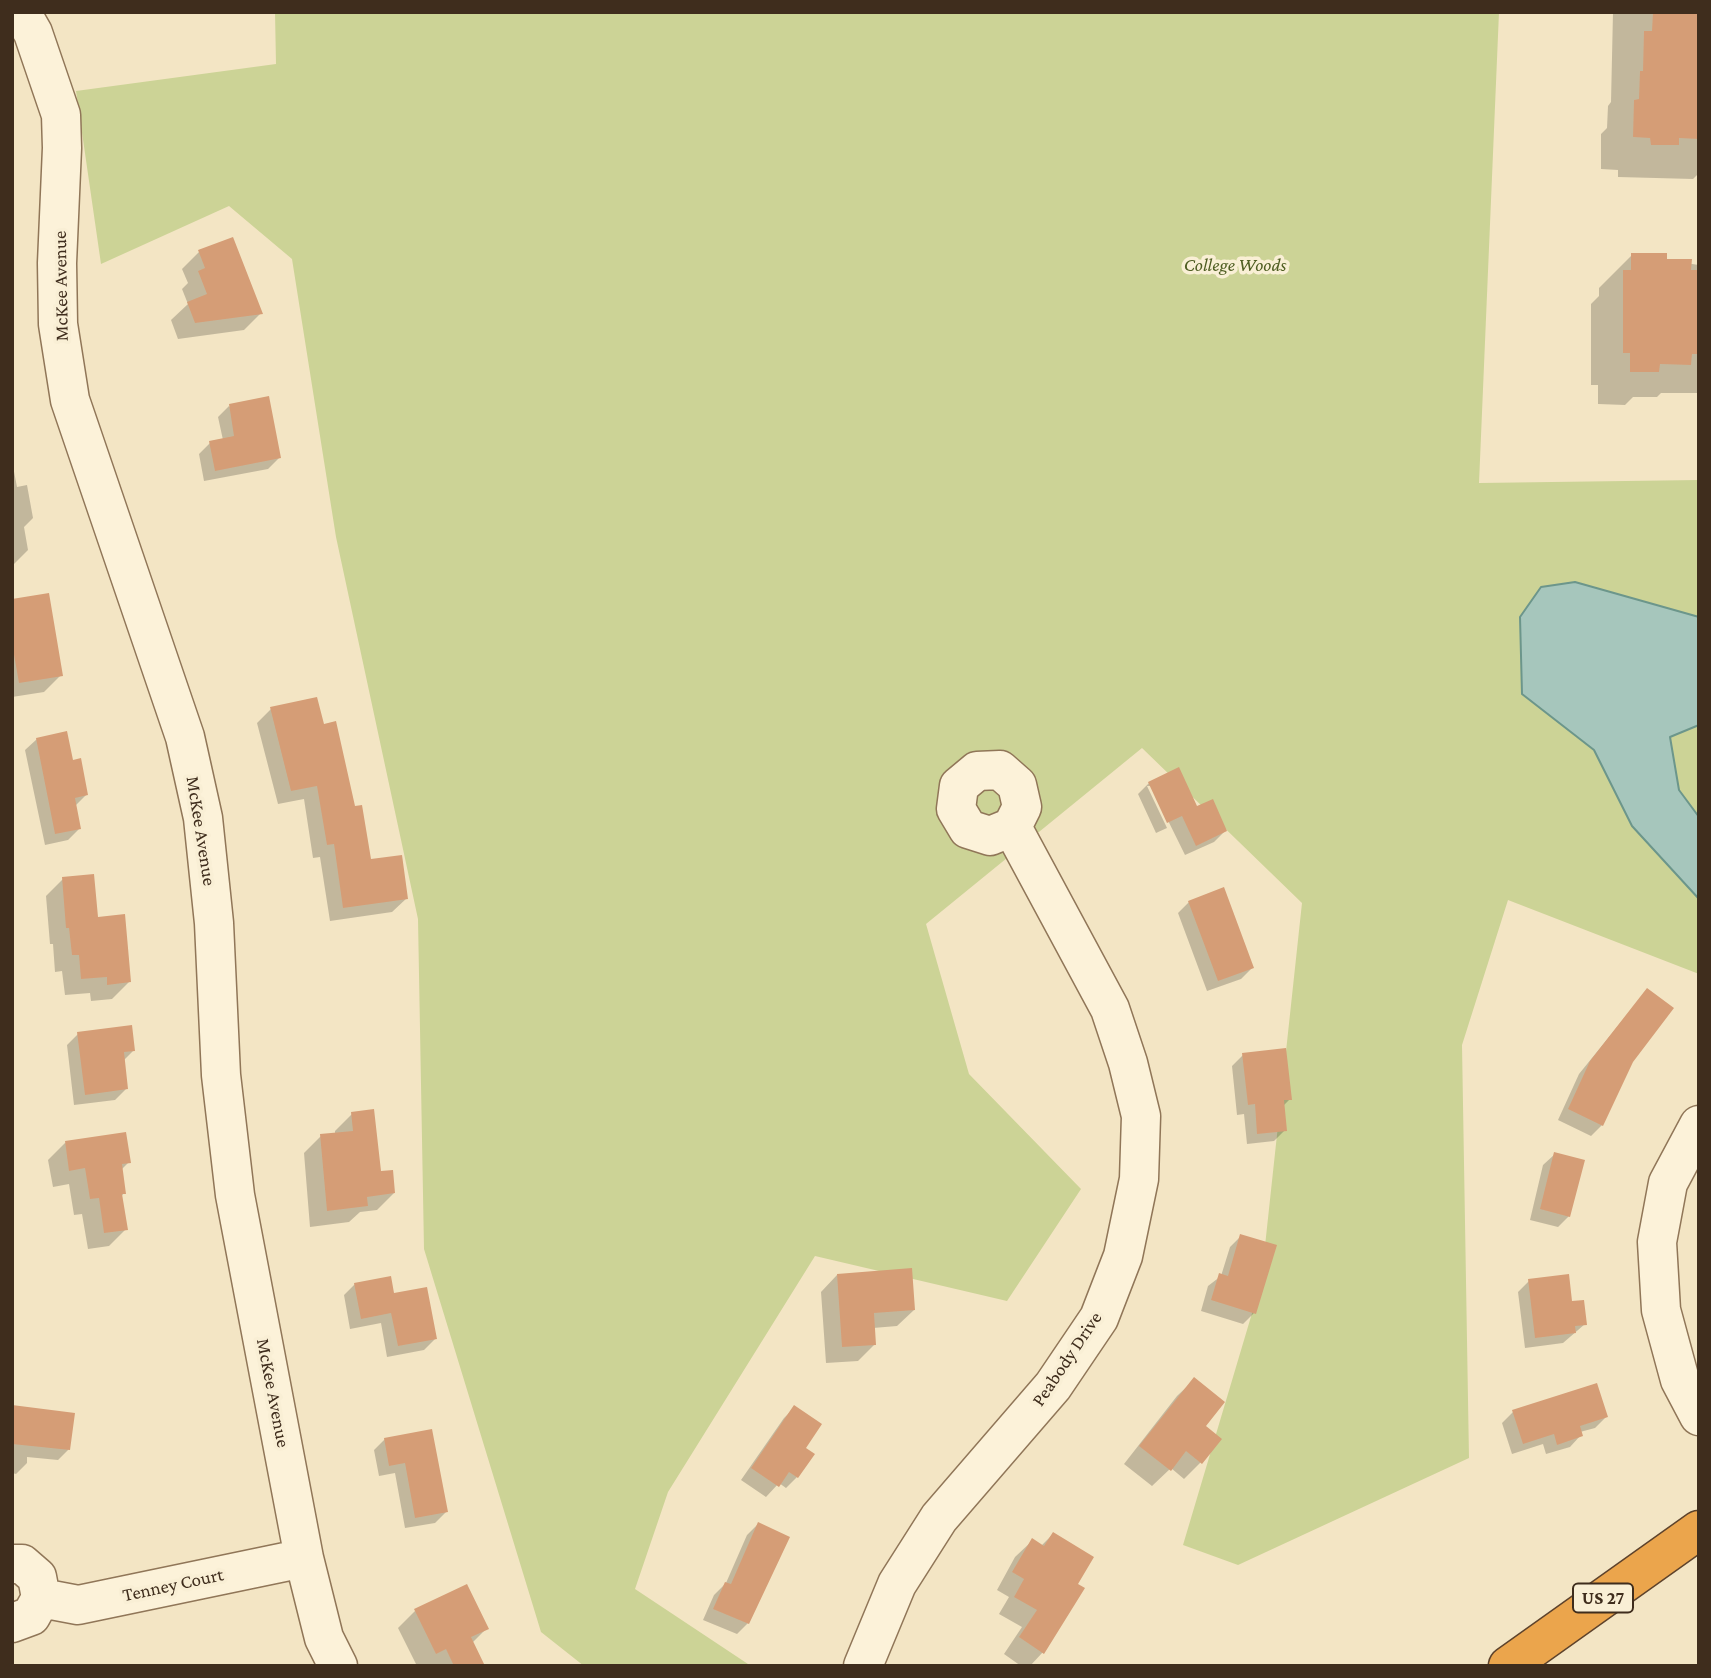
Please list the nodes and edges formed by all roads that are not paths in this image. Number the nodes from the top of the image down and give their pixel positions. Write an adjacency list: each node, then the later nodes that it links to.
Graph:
1 (21, 12): 6 (street, McKee Avenue)
2 (1012, 827): 10 (street, Peabody Drive)
3 (1699, 1125): 4 (street)
4 (1699, 1416)
5 (1699, 1530): 12 (highway, US 27)
6 (304, 1558): 8 (street, Tenney Court); 11 (street, McKee Avenue)
7 (12, 1564): 8 (street)
8 (41, 1598): 9 (street)
9 (12, 1623)
10 (866, 1665)
11 (338, 1666)
12 (1508, 1666)

